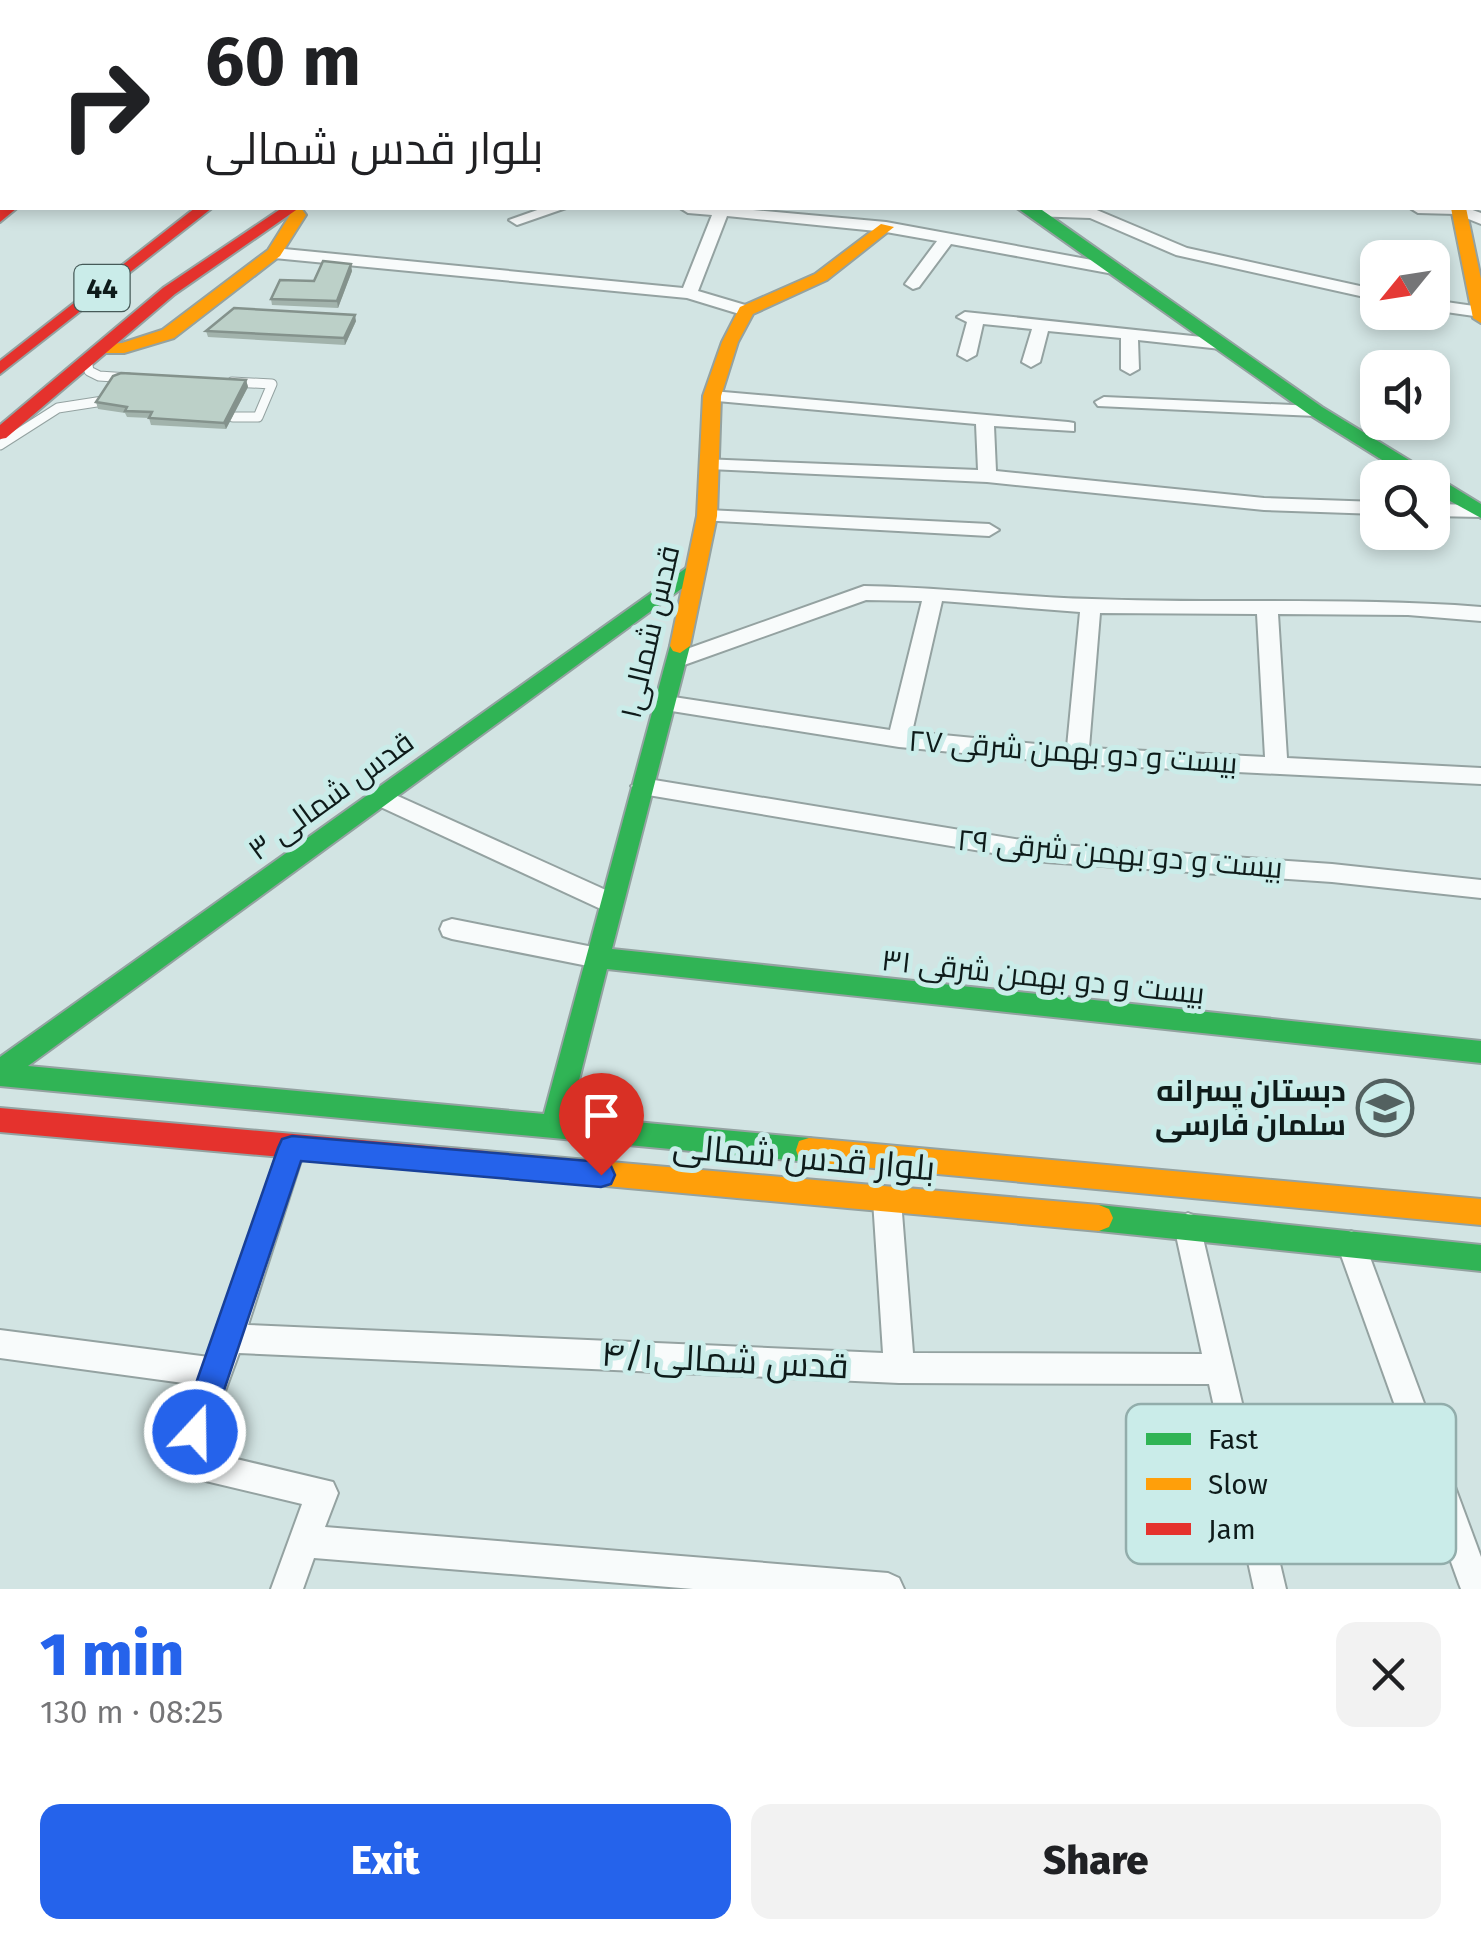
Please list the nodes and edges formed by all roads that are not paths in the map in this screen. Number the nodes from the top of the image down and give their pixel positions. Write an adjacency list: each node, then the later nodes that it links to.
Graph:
1 (164, 210): 26 (main road, 44)
2 (201, 210): 31 (main road, 44)
3 (290, 210): 28 (main road)
4 (294, 210): 15 (main road)
5 (551, 210): 11 (street)
6 (710, 210): 9 (street)
7 (1030, 210): 17 (main road); 19 (street)
8 (1436, 210): 10 (street)
9 (721, 211): 12 (street); 20 (street)
10 (1464, 213): 13 (main road); 16 (main road)
11 (517, 220)
12 (886, 226): 14 (street); 23 (main road)
13 (1481, 230)
14 (947, 238): 17 (street); 18 (street)
15 (274, 253): 20 (street); 28 (main road)
16 (1475, 265): 22 (main road)
17 (1119, 270): 27 (main road)
18 (913, 284)
19 (1360, 291)
20 (689, 293): 23 (street)
21 (1450, 307): 22 (street)
22 (1480, 310)
23 (746, 311): 35 (main road, قدس شمالی۱)
24 (1041, 325): 25 (street); 29 (street); 30 (street)
25 (1129, 334): 27 (street); 32 (street)
26 (0, 340)
27 (1221, 344): 38 (main road)
28 (94, 355): 33 (lane); 42 (main road)
29 (967, 355)
30 (1031, 362)
31 (0, 368)
32 (1130, 369)
33 (137, 378)
34 (214, 382): 39 (lane)
35 (712, 396): 40 (street); 45 (main road, قدس شمالی۱)
36 (103, 401): 43 (lane)
37 (1104, 402): 38 (street)
38 (1316, 411): 44 (main road)
39 (233, 417)
40 (985, 419): 41 (street); 46 (street)
41 (1068, 426)
42 (0, 434)
43 (0, 445)
44 (1396, 460)
45 (709, 463): 46 (street); 51 (main road, قدس شمالی۱)
46 (988, 476): 48 (street)
47 (1450, 493): 50 (main road)
48 (1360, 507)
49 (1450, 511): 50 (street)
50 (1481, 512)
51 (706, 516): 52 (street); 53 (main road, قدس شمالی۱)
52 (989, 530)
53 (696, 568): 58 (main road, قدس شمالی۱); 65 (main road, قدس شمالی ۳)
54 (934, 594): 55 (street); 58 (street); 60 (street)
55 (1091, 606): 56 (street); 61 (street)
56 (1267, 607): 57 (street); 62 (street)
57 (1481, 614)
58 (677, 660): 59 (main road, قدس شمالی۱)
59 (667, 704): 60 (street, بیست و دو بهمن شرقی ۲۷); 64 (main road, قدس شمالی۱)
60 (899, 738): 61 (street, بیست و دو بهمن شرقی ۲۷)
61 (1077, 756): 62 (street, بیست و دو بهمن شرقی ۲۷)
62 (1278, 767): 63 (street, بیست و دو بهمن شرقی ۲۷)
63 (1481, 776)
64 (642, 786): 66 (street, بیست و دو بهمن شرقی ۲۹); 67 (main road, قدس شمالی۱)
65 (380, 797): 67 (street); 71 (main road, قدس شمالی ۳)
66 (1481, 889)
67 (611, 903): 69 (main road, قدس شمالی۱)
68 (452, 929): 69 (street)
69 (598, 958): 70 (main road, بیست و دو بهمن شرقی ۳۱); 74 (main road, قدس شمالی۱)
70 (1481, 1052)
71 (0, 1074): 72 (main road, بلوار قدس شمالی)
72 (224, 1097): 74 (main road, بلوار قدس شمالی); 75 (main road)
73 (0, 1120): 75 (main road, بلوار قدس شمالی)
74 (554, 1125): 77 (main road, بلوار قدس شمالی)
75 (207, 1140): 76 (main road, بلوار قدس شمالی)
76 (292, 1148): 78 (main road, بلوار قدس شمالی); 84 (street)
77 (837, 1152): 78 (main road); 80 (main road, بلوار قدس شمالی)
78 (834, 1195): 79 (main road, بلوار قدس شمالی)
79 (887, 1200): 81 (main road, بلوار قدس شمالی); 86 (street)
80 (1481, 1212)
81 (1188, 1226): 82 (main road, بلوار قدس شمالی); 87 (street)
82 (1351, 1244): 83 (main road, بلوار قدس شمالی); 90 (street)
83 (1481, 1258)
84 (228, 1338): 86 (street, قدس شمالی۴/۱); 88 (street)
85 (0, 1344): 88 (street)
86 (899, 1368): 87 (street, قدس شمالی۴/۱)
87 (1222, 1369): 89 (street)
88 (218, 1373): 92 (street)
89 (1230, 1404)
90 (1409, 1404)
91 (1456, 1532): 94 (street)
92 (304, 1541): 95 (street); 96 (street)
93 (1265, 1564): 97 (street)
94 (1475, 1584)
95 (287, 1589)
96 (888, 1589)
97 (1270, 1589)

